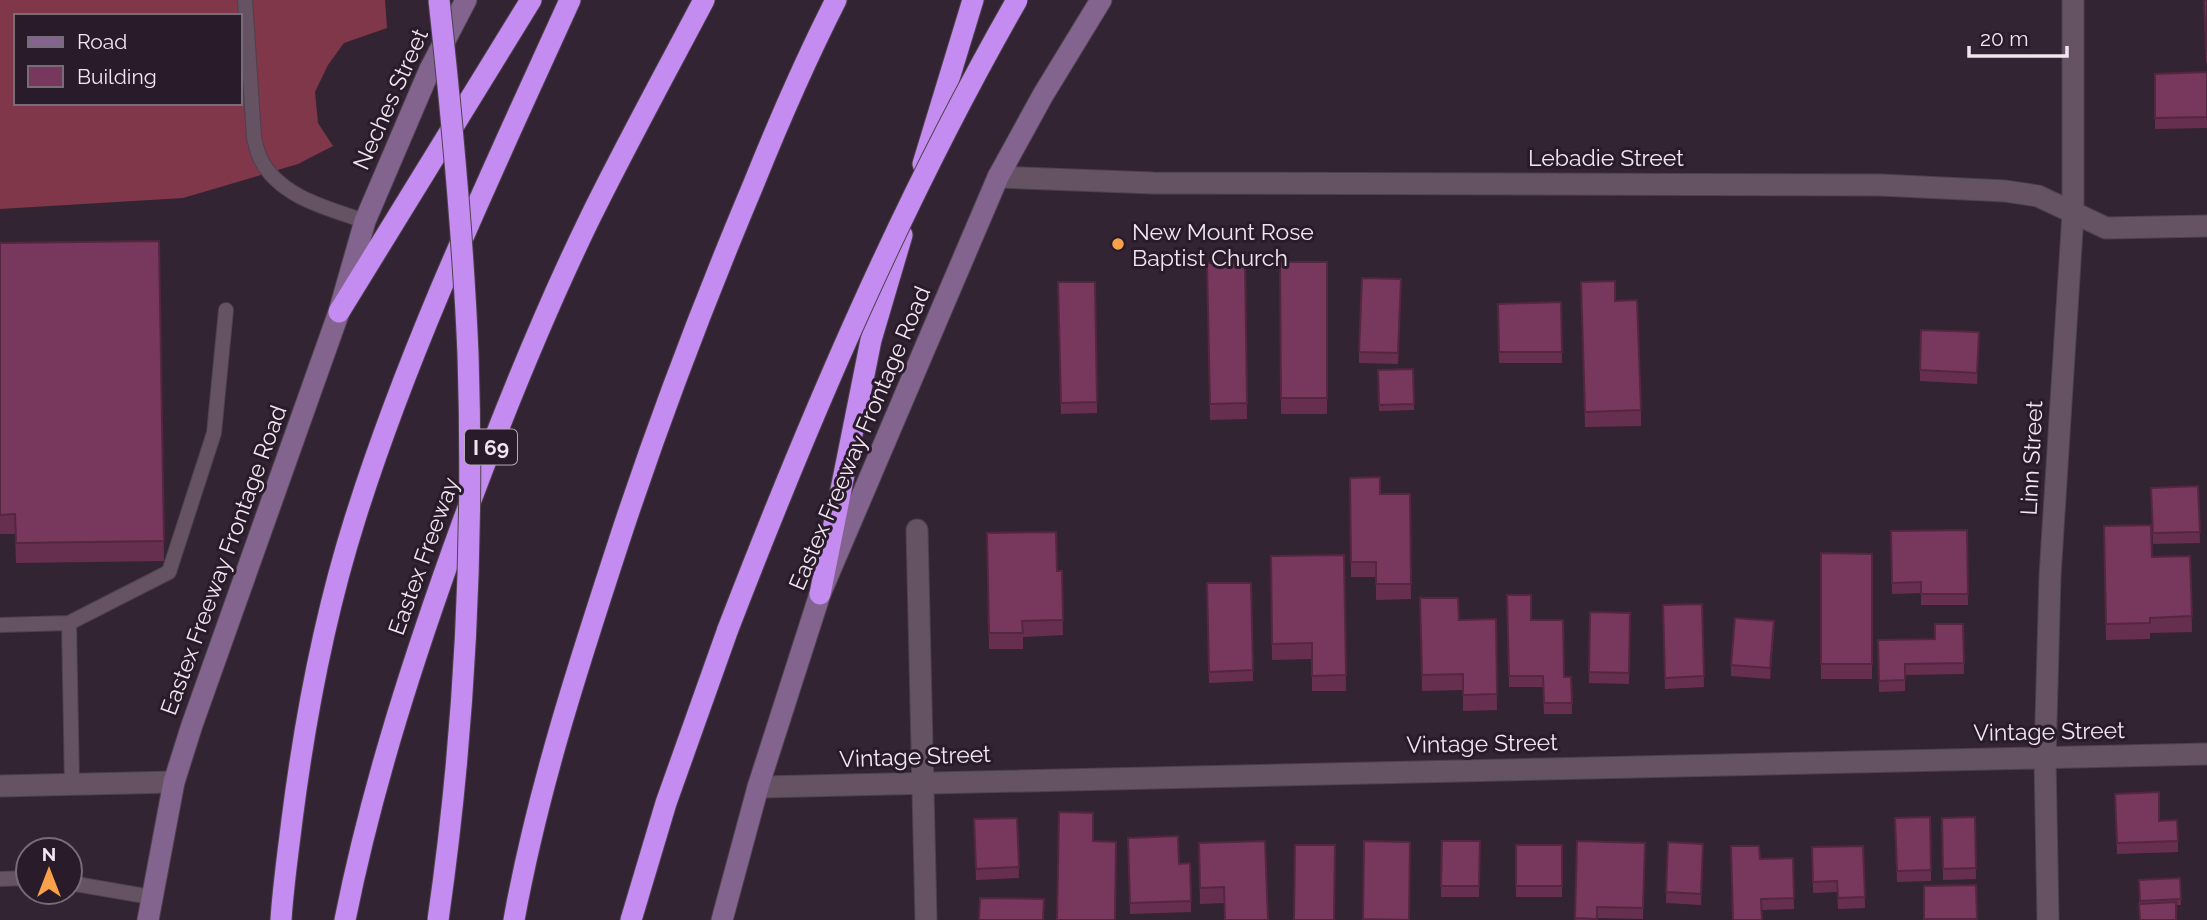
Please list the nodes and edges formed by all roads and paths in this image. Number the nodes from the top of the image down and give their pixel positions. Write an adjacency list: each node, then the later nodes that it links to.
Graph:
1 (246, 0): 14 (lane)
2 (439, 0): 34 (highway, I 69, bridge)
3 (466, 0): 14 (main road, Neches Street)
4 (531, 0): 17 (highway)
5 (570, 0): 32 (highway, bridge)
6 (704, 0): 33 (highway, Eastex Freeway / I 69)
7 (836, 0): 35 (highway)
8 (973, 0): 19 (highway)
9 (1017, 0): 36 (highway, bridge)
10 (1101, 0): 12 (main road, Eastex Freeway Frontage Road)
11 (2073, 0): 13 (street, Linn Street)
12 (998, 177): 13 (street, Lebadie Street); 19 (main road, Eastex Freeway Frontage Road)
13 (2073, 214): 15 (street, Lebadie Street); 23 (street, Linn Street)
14 (365, 221): 17 (main road, Eastex Freeway Frontage Road)
15 (2207, 226)
16 (226, 310): 20 (lane)
17 (339, 312): 24 (main road, Eastex Freeway Frontage Road)
18 (917, 530): 25 (street)
19 (820, 594): 28 (main road, Eastex Freeway Frontage Road)
20 (69, 623): 21 (lane); 26 (lane)
21 (0, 625)
22 (2207, 754): 23 (street, Vintage Street)
23 (2045, 758): 25 (street, Vintage Street); 39 (street, Linn Street)
24 (174, 782): 26 (street); 30 (main road, Eastex Freeway Frontage Road)
25 (923, 782): 28 (street, Vintage Street); 38 (street)
26 (72, 784): 27 (street)
27 (0, 786)
28 (758, 787): 37 (main road, Eastex Freeway Frontage Road)
29 (84, 885): 30 (lane)
30 (151, 897): 31 (main road, Eastex Freeway Frontage Road)
31 (148, 920)
32 (281, 920)
33 (345, 920)
34 (438, 920)
35 (514, 920)
36 (631, 920)
37 (722, 920)
38 (926, 920)
39 (2048, 920)

